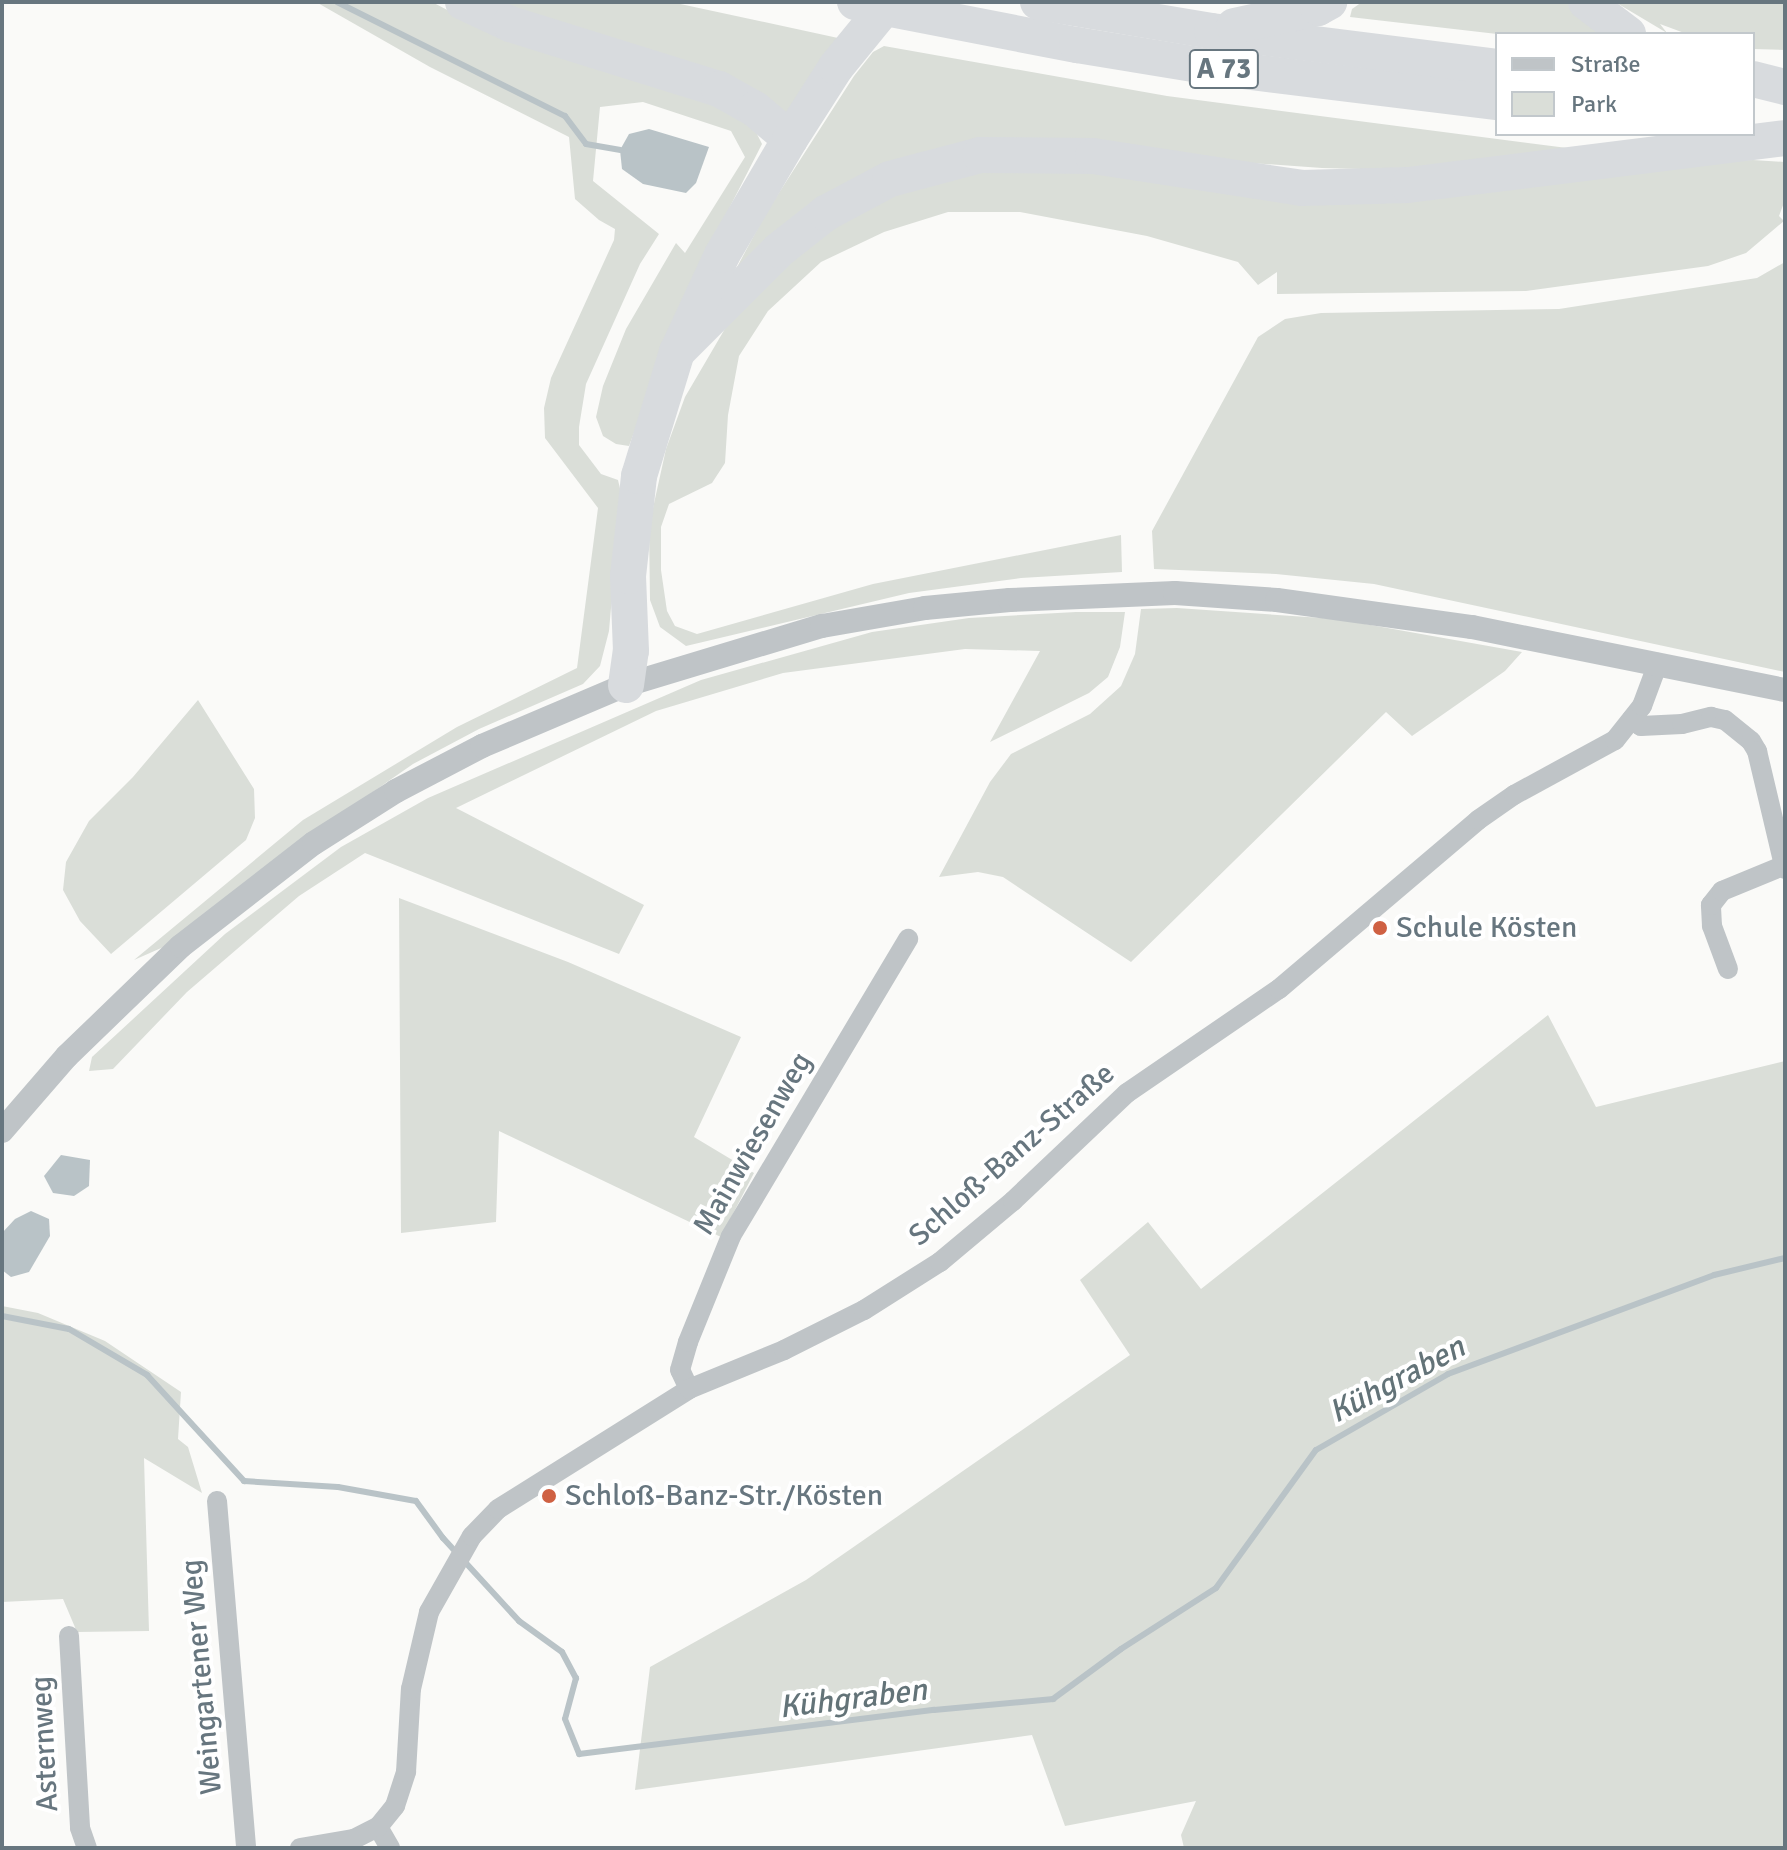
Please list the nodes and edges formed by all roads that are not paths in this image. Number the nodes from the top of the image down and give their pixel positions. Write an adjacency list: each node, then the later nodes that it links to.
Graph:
1 (463, 2): 18 (highway)
2 (855, 2): 14 (highway, A 73)
3 (889, 2): 18 (highway)
4 (1038, 2): 7 (highway, A 73)
5 (1329, 2): 7 (highway)
6 (1586, 2): 8 (highway)
7 (1212, 31): 9 (highway, A 73)
8 (1625, 32)
9 (1495, 67)
10 (1755, 80): 11 (highway)
11 (1785, 87)
12 (1755, 91): 13 (highway)
13 (1785, 93)
14 (1495, 102)
15 (1755, 125): 16 (highway)
16 (1785, 128)
17 (1785, 138): 19 (highway)
18 (790, 139): 19 (highway)
19 (677, 352): 21 (highway)
20 (1658, 663): 21 (street); 22 (street); 23 (street)
21 (626, 685): 27 (street)
22 (1785, 690)
23 (1637, 713): 24 (street); 28 (street, Schloß-Banz-Straße)
24 (1785, 866): 26 (street)
25 (908, 939): 28 (street, Mainwiesenweg)
26 (1728, 969)
27 (2, 1131)
28 (689, 1389): 31 (street, Schloß-Banz-Straße)
29 (217, 1501): 33 (street, Weingartener Weg)
30 (69, 1636): 32 (street, Asternweg)
31 (378, 1827): 34 (street); 35 (street)
32 (87, 1848)
33 (246, 1848)
34 (300, 1848)
35 (390, 1848)

